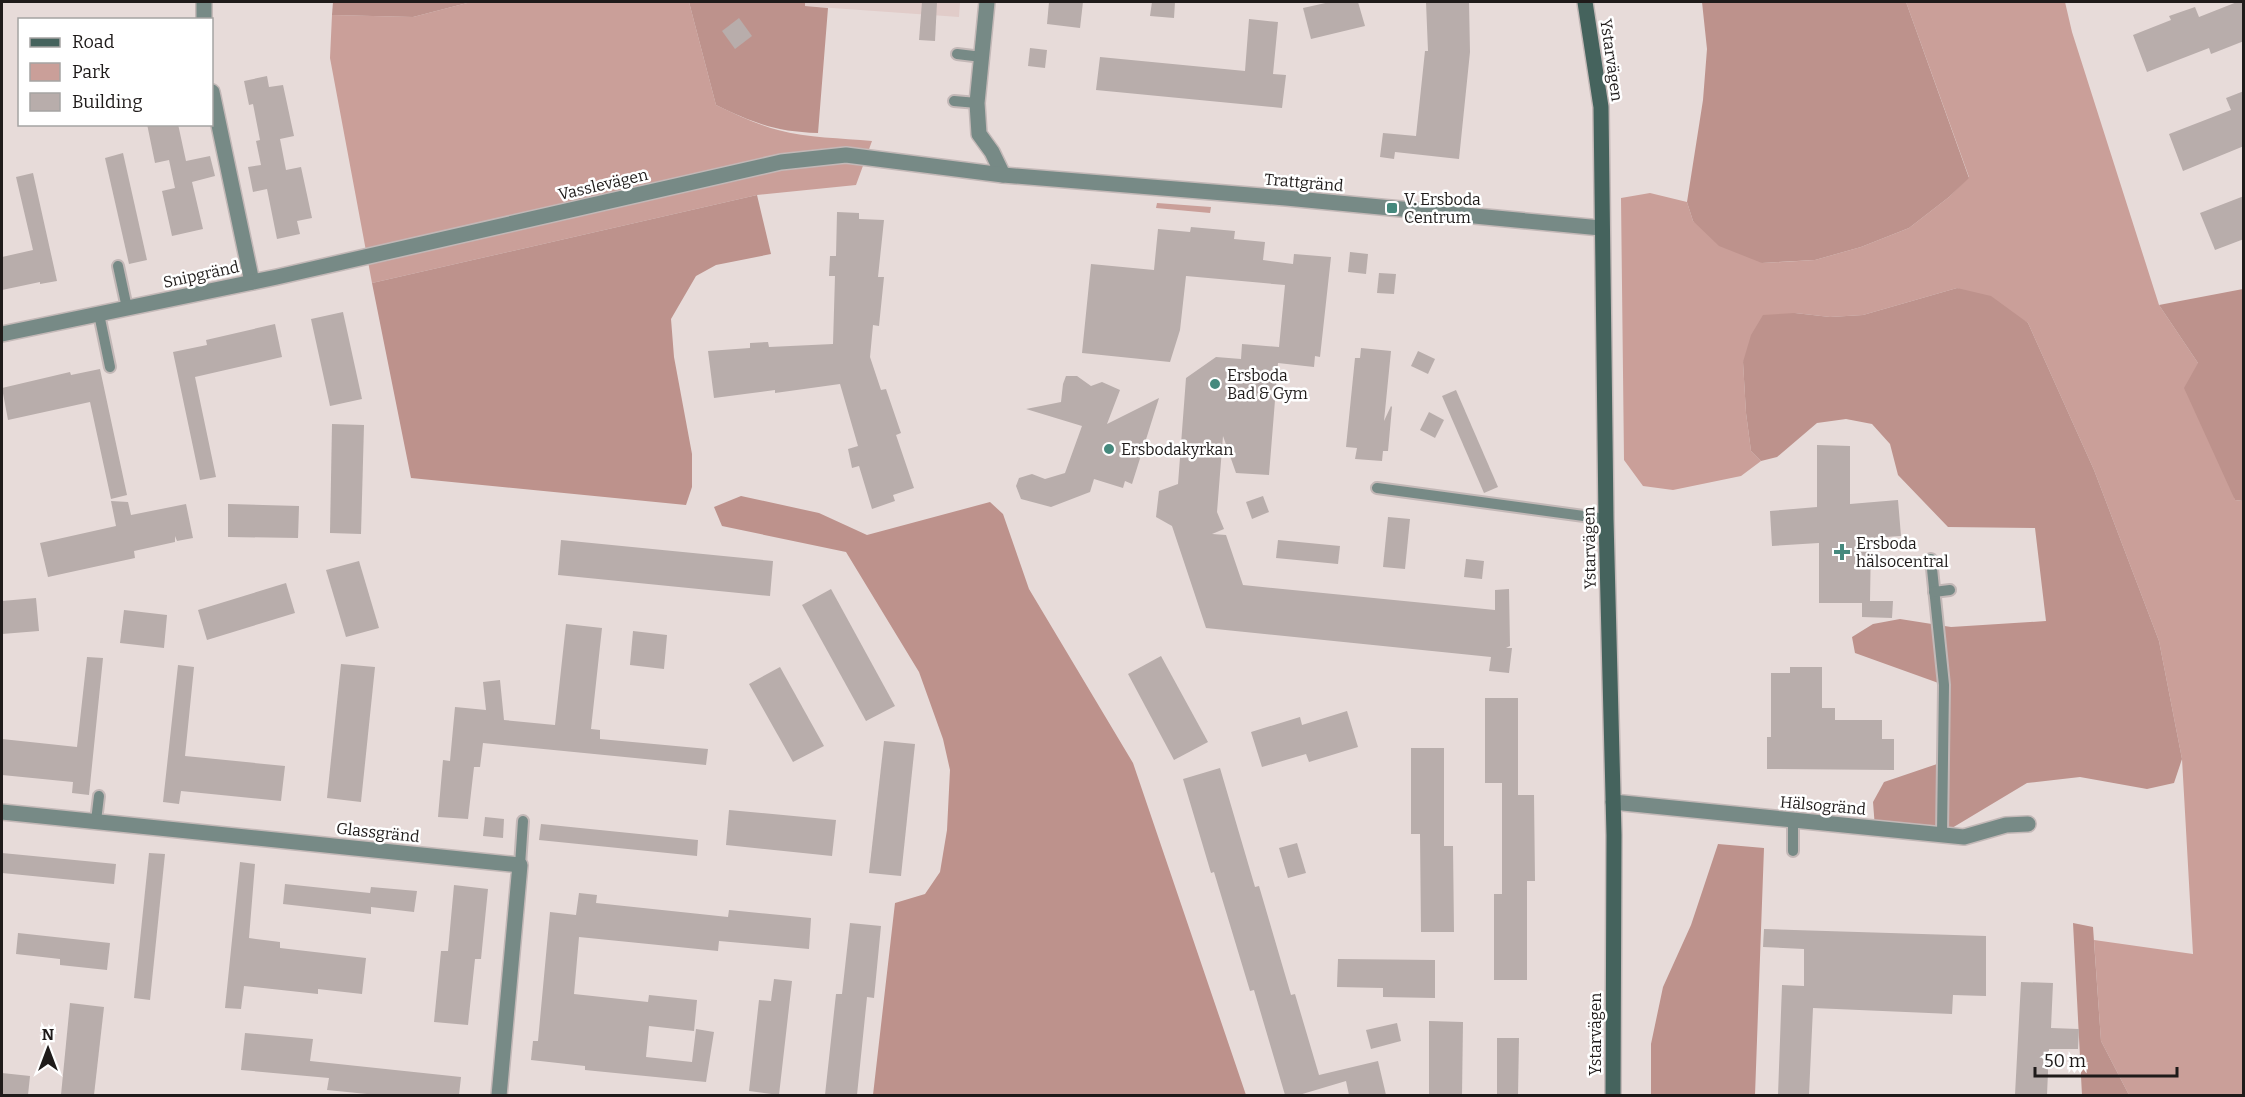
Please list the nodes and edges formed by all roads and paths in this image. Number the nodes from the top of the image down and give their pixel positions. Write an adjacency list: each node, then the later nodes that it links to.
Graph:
1 (204, 2): 4 (street)
2 (987, 2): 6 (street)
3 (1585, 2): 12 (street, Ystarvägen)
4 (204, 18)
5 (957, 54): 6 (lane)
6 (981, 57): 9 (street)
7 (213, 97): 14 (street, Snipgränd)
8 (954, 101): 9 (lane)
9 (977, 103): 11 (street)
10 (966, 171): 11 (street, Trattgränd); 14 (street, Vasslevägen)
11 (1003, 175): 12 (street, Trattgränd)
12 (1601, 228): 20 (street, Ystarvägen)
13 (118, 266): 15 (lane)
14 (252, 282): 15 (street, Snipgränd)
15 (127, 308): 16 (street, Snipgränd)
16 (99, 314): 17 (street, Snipgränd); 18 (lane)
17 (2, 334)
18 (110, 367)
19 (1377, 488): 20 (lane)
20 (1606, 519): 25 (street, Ystarvägen)
21 (1931, 559): 23 (lane)
22 (1950, 590): 23 (lane)
23 (1934, 592): 31 (lane)
24 (99, 796): 27 (lane)
25 (1612, 802): 29 (street, Hälsogränd); 35 (street, Ystarvägen)
26 (2, 812): 27 (street, Glassgränd)
27 (96, 821): 33 (street, Glassgränd)
28 (523, 821): 33 (lane)
29 (1793, 821): 31 (street, Hälsogränd); 32 (lane)
30 (2028, 824): 31 (street, Hälsogränd)
31 (1942, 834)
32 (1793, 851)
33 (520, 865): 34 (street)
34 (500, 1095)
35 (1613, 1095)

